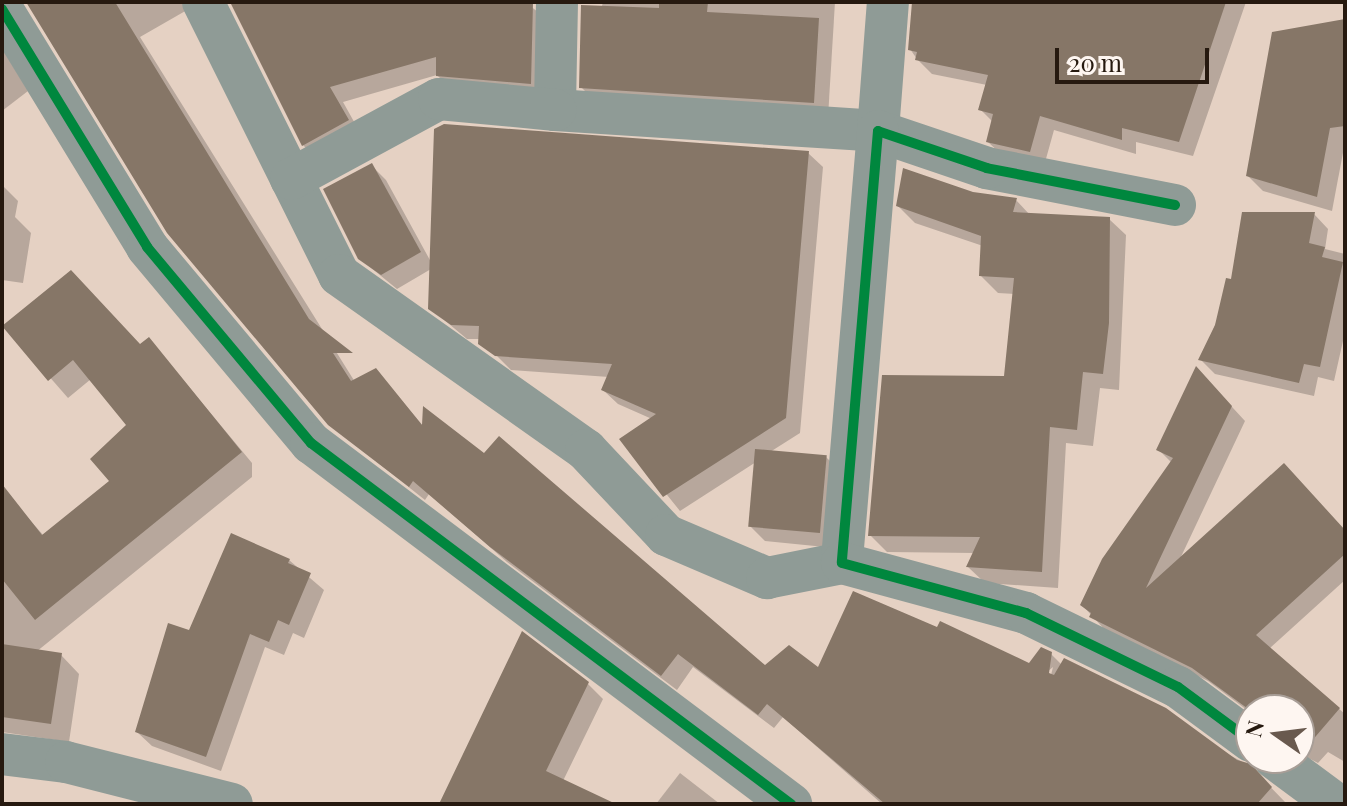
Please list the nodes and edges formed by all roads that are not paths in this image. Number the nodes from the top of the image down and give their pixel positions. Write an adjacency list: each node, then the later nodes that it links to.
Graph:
1 (203, 2): 7 (street)
2 (557, 2): 5 (street)
3 (888, 2): 6 (street)
4 (2, 9): 14 (street)
5 (555, 110): 6 (street); 7 (street)
6 (878, 131): 8 (street); 9 (street)
7 (291, 179): 9 (street)
8 (1175, 205)
9 (842, 563): 10 (street)
10 (1235, 729)
11 (2, 754): 13 (street)
12 (1296, 774): 15 (street)
13 (211, 801)
14 (791, 804)
15 (1336, 804)

